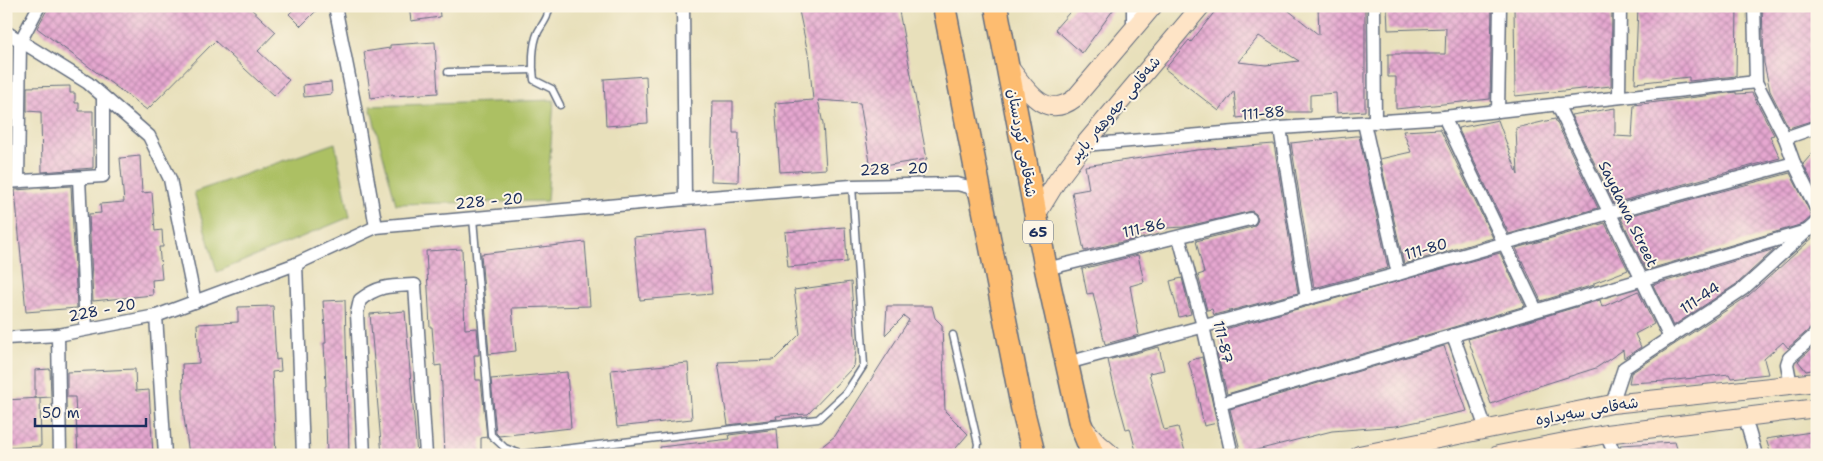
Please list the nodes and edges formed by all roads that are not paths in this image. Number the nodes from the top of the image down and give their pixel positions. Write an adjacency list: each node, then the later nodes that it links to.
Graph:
1 (39, 6): 16 (street)
2 (335, 6): 46 (street)
3 (549, 6): 18 (lane)
4 (683, 6): 38 (street)
5 (944, 6): 39 (highway)
6 (996, 6): 17 (highway, شەقامی کوردستان / 65)
7 (1133, 6): 14 (street)
8 (1152, 6): 14 (street)
9 (1201, 6): 31 (street, شەقامی جەوهەر باپیر)
10 (1374, 6): 27 (street)
11 (1500, 6): 25 (street)
12 (1620, 6): 21 (street)
13 (1754, 6): 20 (street)
14 (1133, 29): 17 (street)
15 (6, 32): 16 (street)
16 (20, 42): 22 (street); 32 (street)
17 (1009, 67): 42 (highway, شەقامی کوردستان / 65)
18 (533, 70): 19 (lane); 24 (lane)
19 (448, 72)
20 (1756, 82): 21 (street, 111-88); 30 (street)
21 (1619, 97): 23 (street, 111-88)
22 (103, 98): 35 (street); 54 (street)
23 (1557, 104): 25 (street, 111-88); 41 (street, Saydawa Street)
24 (560, 105)
25 (1498, 111): 26 (street, 111-88)
26 (1444, 117): 27 (street, 111-88); 48 (street)
27 (1369, 122): 29 (street, 111-88); 51 (street)
28 (1817, 127): 30 (street)
29 (1280, 128): 31 (street, 111-88); 53 (street)
30 (1785, 138): 34 (street)
31 (1084, 145): 42 (street, شەقامی جەوهەر باپیر)
32 (20, 151): 33 (street); 36 (street)
33 (6, 152)
34 (1794, 163): 40 (street); 41 (street, 111-80)
35 (78, 178): 36 (street); 58 (street)
36 (12, 182)
37 (852, 186): 38 (street, 228 - 20); 39 (street, 228 - 20); 43 (lane)
38 (685, 199): 43 (street, 228 - 20)
39 (983, 206): 75 (highway)
40 (1817, 210)
41 (1609, 213): 48 (street, 111-80); 52 (street, Saydawa Street)
42 (1035, 217): 50 (highway, شەقامی کوردستان / 65)
43 (473, 218): 46 (street, 228 - 20)
44 (1250, 219): 47 (street, 111-86)
45 (1813, 226): 52 (street); 64 (street, 111-44)
46 (376, 227): 49 (street, 228 - 20)
47 (1179, 237): 50 (street, 111-86); 57 (street, 111-87)
48 (1505, 243): 51 (street, 111-80); 55 (street)
49 (296, 264): 54 (street, 228 - 20); 78 (street)
50 (1046, 269): 65 (highway, شەقامی کوردستان / 65)
51 (1398, 274): 53 (street, 111-80)
52 (1642, 279): 55 (street); 64 (street, Saydawa Street)
53 (1307, 299): 57 (street, 111-80)
54 (195, 302): 56 (street, 228 - 20)
55 (1536, 310): 62 (street)
56 (156, 316): 58 (street, 228 - 20); 77 (street)
57 (1203, 326): 65 (street, 111-80); 68 (street, 111-87)
58 (86, 329): 60 (street, 228 - 20)
59 (1817, 333): 67 (street)
60 (58, 335): 63 (street, 228 - 20); 76 (street)
61 (953, 335): 81 (lane)
62 (1453, 335): 68 (street); 73 (street)
63 (6, 338)
64 (1670, 338): 69 (street, 111-44)
65 (1067, 363): 72 (highway, شەقامی کوردستان / 65)
66 (1817, 382): 67 (street, شەقامی سەیداوە)
67 (1791, 385): 69 (street, شەقامی سەیداوە)
68 (1220, 404): 84 (street, 111-87)
69 (1612, 404): 73 (street, شەقامی سەیداوە)
70 (1817, 408): 71 (street, شەقامی سەیداوە)
71 (1745, 418): 74 (street, شەقامی سەیداوە); 88 (street)
72 (1080, 423): 82 (highway, شەقامی کوردستان / 65); 83 (street)
73 (1486, 430): 85 (street, شەقامی سەیداوە)
74 (1606, 434): 86 (street, شەقامی سەیداوە); 87 (street)
75 (1033, 454)
76 (60, 455)
77 (165, 455)
78 (303, 455)
79 (364, 455): 80 (street)
80 (426, 455)
81 (976, 455)
82 (1093, 455)
83 (1112, 455)
84 (1232, 455)
85 (1359, 455)
86 (1498, 455)
87 (1615, 455)
88 (1756, 455)

